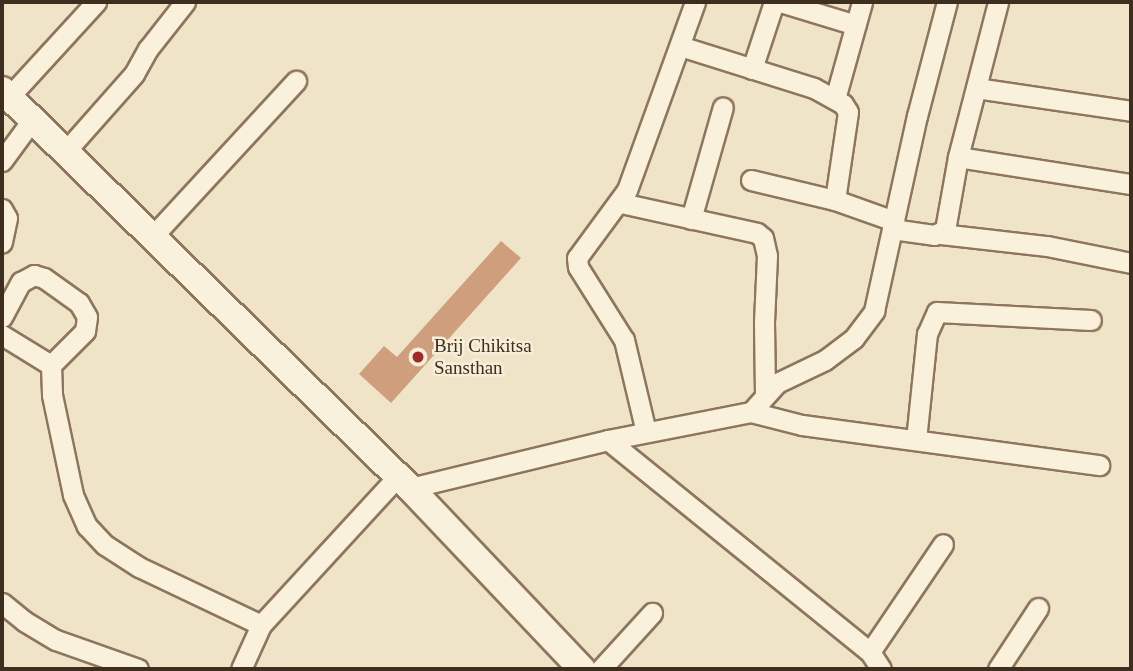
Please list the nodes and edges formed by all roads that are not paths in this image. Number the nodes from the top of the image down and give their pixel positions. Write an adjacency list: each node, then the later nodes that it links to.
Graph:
1 (96, 2): 14 (street)
2 (185, 2): 19 (street)
3 (695, 2): 10 (street)
4 (774, 2): 11 (street)
5 (780, 2): 9 (street)
6 (862, 2): 9 (street)
7 (947, 2): 28 (street)
8 (998, 2): 13 (street)
9 (856, 25): 15 (street)
10 (680, 46): 11 (street); 25 (street)
11 (752, 69): 15 (street)
12 (296, 81): 30 (street)
13 (976, 88): 17 (street); 20 (street)
14 (5, 93): 18 (street)
15 (835, 99): 24 (street)
16 (723, 107): 27 (street)
17 (1131, 111)
18 (32, 120): 19 (street); 21 (street)
19 (65, 152): 30 (street)
20 (958, 157): 23 (street); 29 (street)
21 (2, 161)
22 (751, 180): 24 (street)
23 (1131, 184)
24 (835, 200): 28 (street)
25 (621, 203): 27 (street); 39 (street)
26 (2, 209): 31 (street)
27 (691, 219): 37 (street)
28 (893, 225): 29 (street); 37 (street)
29 (941, 234): 32 (street)
30 (151, 238): 43 (street)
31 (2, 242)
32 (1131, 262)
33 (2, 317): 36 (street)
34 (1091, 320): 41 (street)
35 (2, 335): 36 (street)
36 (51, 365): 48 (street)
37 (765, 396): 38 (street)
38 (751, 412): 39 (street); 41 (street)
39 (646, 432): 40 (street)
40 (608, 440): 43 (street); 49 (street)
41 (916, 440): 42 (street)
42 (1099, 465)
43 (404, 482): 48 (street); 52 (street)
44 (943, 544): 49 (street)
45 (2, 603): 50 (street)
46 (1038, 608): 55 (street)
47 (652, 613): 53 (street)
48 (261, 625): 51 (street)
49 (870, 652): 54 (street)
50 (138, 669)
51 (241, 669)
52 (582, 669)
53 (601, 669)
54 (881, 669)
55 (998, 669)

